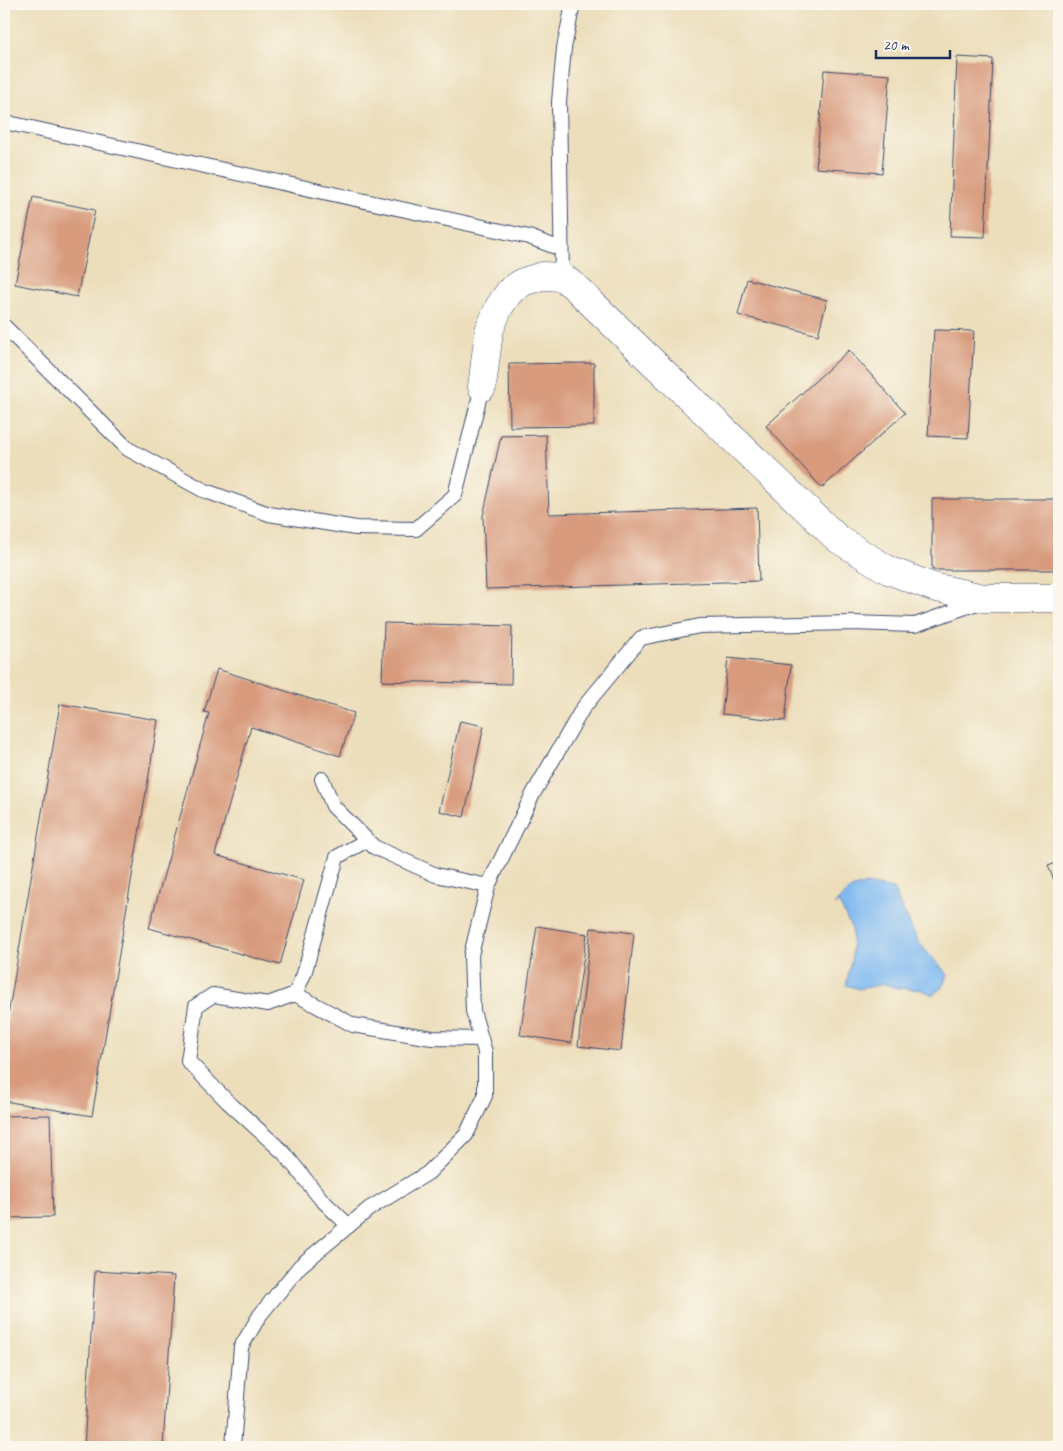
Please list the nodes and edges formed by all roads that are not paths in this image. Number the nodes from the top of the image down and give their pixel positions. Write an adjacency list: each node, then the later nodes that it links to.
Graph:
1 (573, 4): 3 (lane)
2 (4, 122): 3 (lane)
3 (561, 249): 4 (lane)
4 (562, 277): 6 (street); 7 (street)
5 (4, 326): 6 (lane)
6 (482, 388)
7 (990, 598): 8 (street); 11 (lane)
8 (1059, 598)
9 (322, 779): 10 (lane)
10 (367, 840): 11 (lane); 12 (lane)
11 (488, 886): 13 (lane)
12 (295, 994): 13 (lane); 14 (lane)
13 (482, 1039): 14 (lane)
14 (349, 1226): 15 (lane)
15 (233, 1447)

